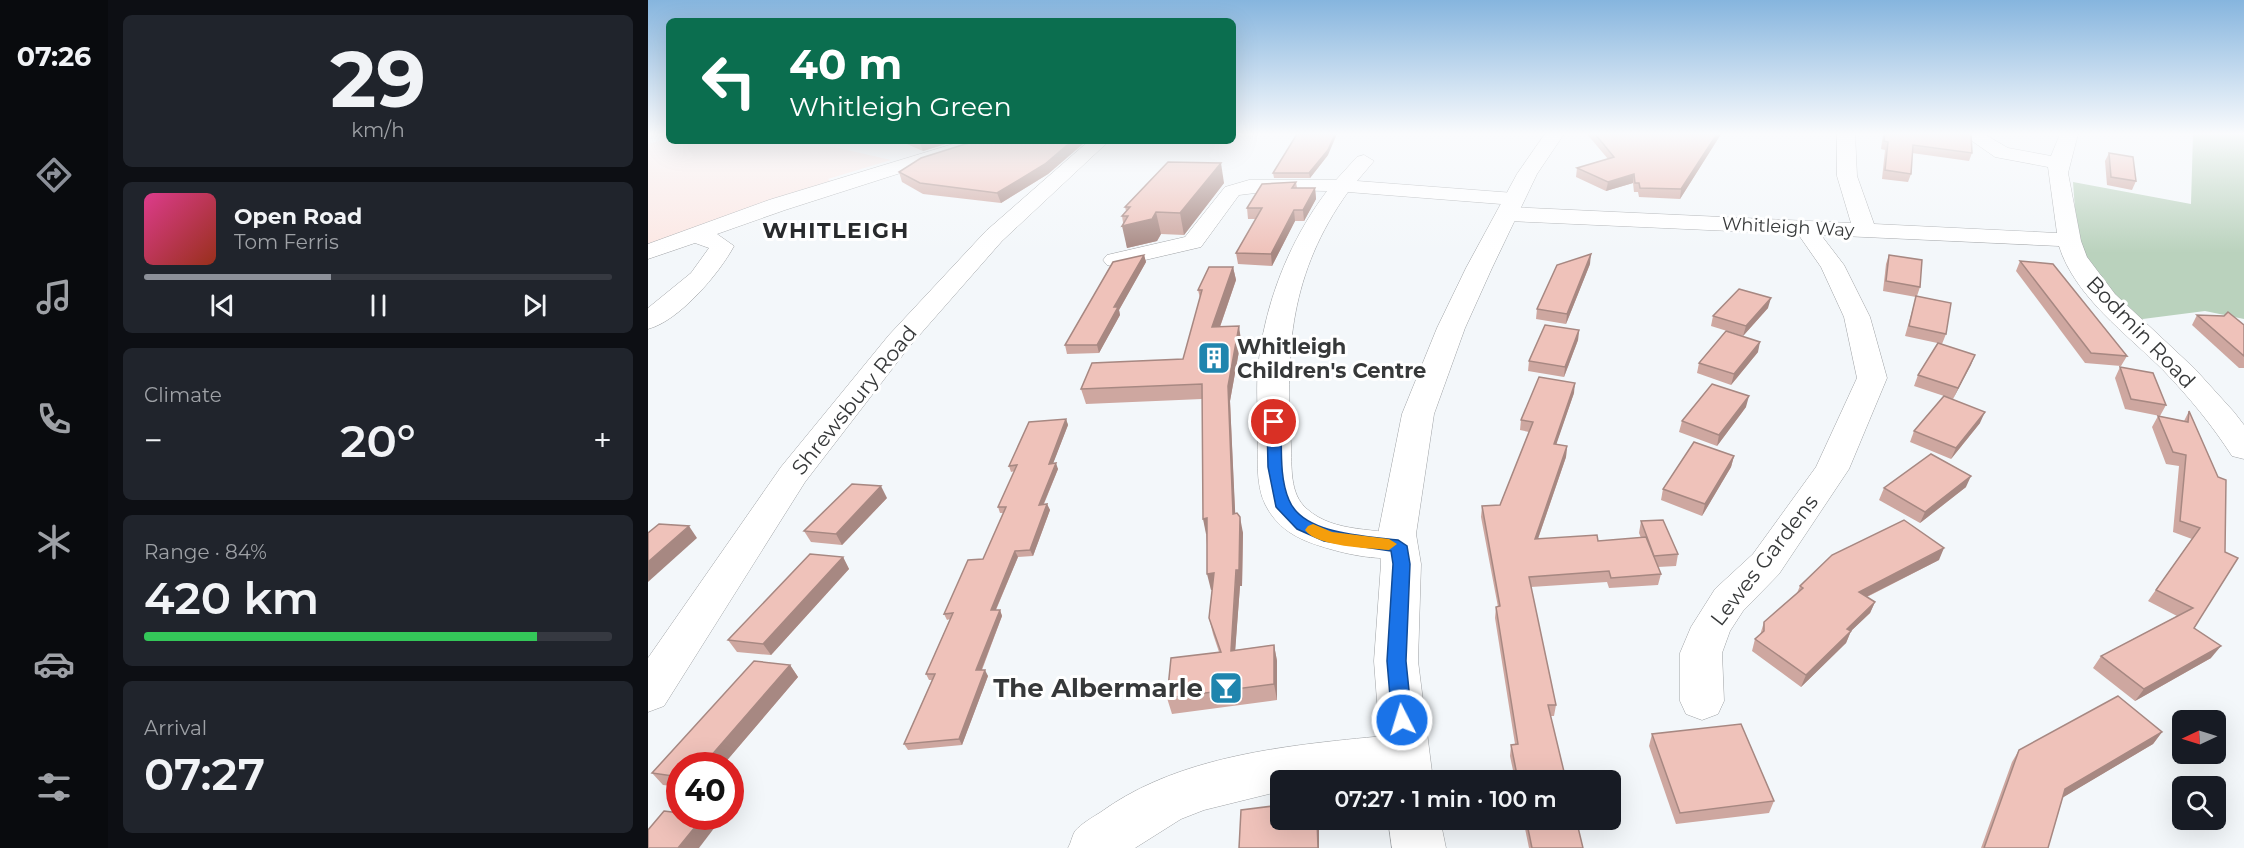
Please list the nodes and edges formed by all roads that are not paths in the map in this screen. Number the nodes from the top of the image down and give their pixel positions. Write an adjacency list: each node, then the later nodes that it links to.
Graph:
1 (1353, 173): 18 (street)
2 (873, 174): 12 (street)
3 (1064, 174): 19 (street, Shrewsbury Road)
4 (1348, 174): 15 (street, Whitleigh Way)
5 (1356, 174): 9 (street, Whitleigh Way)
6 (1527, 174): 9 (street)
7 (1847, 174): 11 (street)
8 (2058, 174): 13 (street, Bodmin Road)
9 (1511, 206): 10 (street, Whitleigh Way); 18 (street)
10 (1809, 228): 11 (street, Whitleigh Way); 20 (street, Lewes Gardens)
11 (1864, 231): 13 (street, Whitleigh Way)
12 (692, 235): 14 (street); 16 (street)
13 (2068, 240): 17 (street, Bodmin Road)
14 (648, 252)
15 (1115, 260)
16 (648, 321)
17 (2244, 449)
18 (1398, 546): 21 (street)
19 (648, 693)
20 (1702, 701)
21 (1406, 768): 23 (street)
22 (1416, 830): 24 (street)
23 (1094, 848)
24 (1419, 848)

